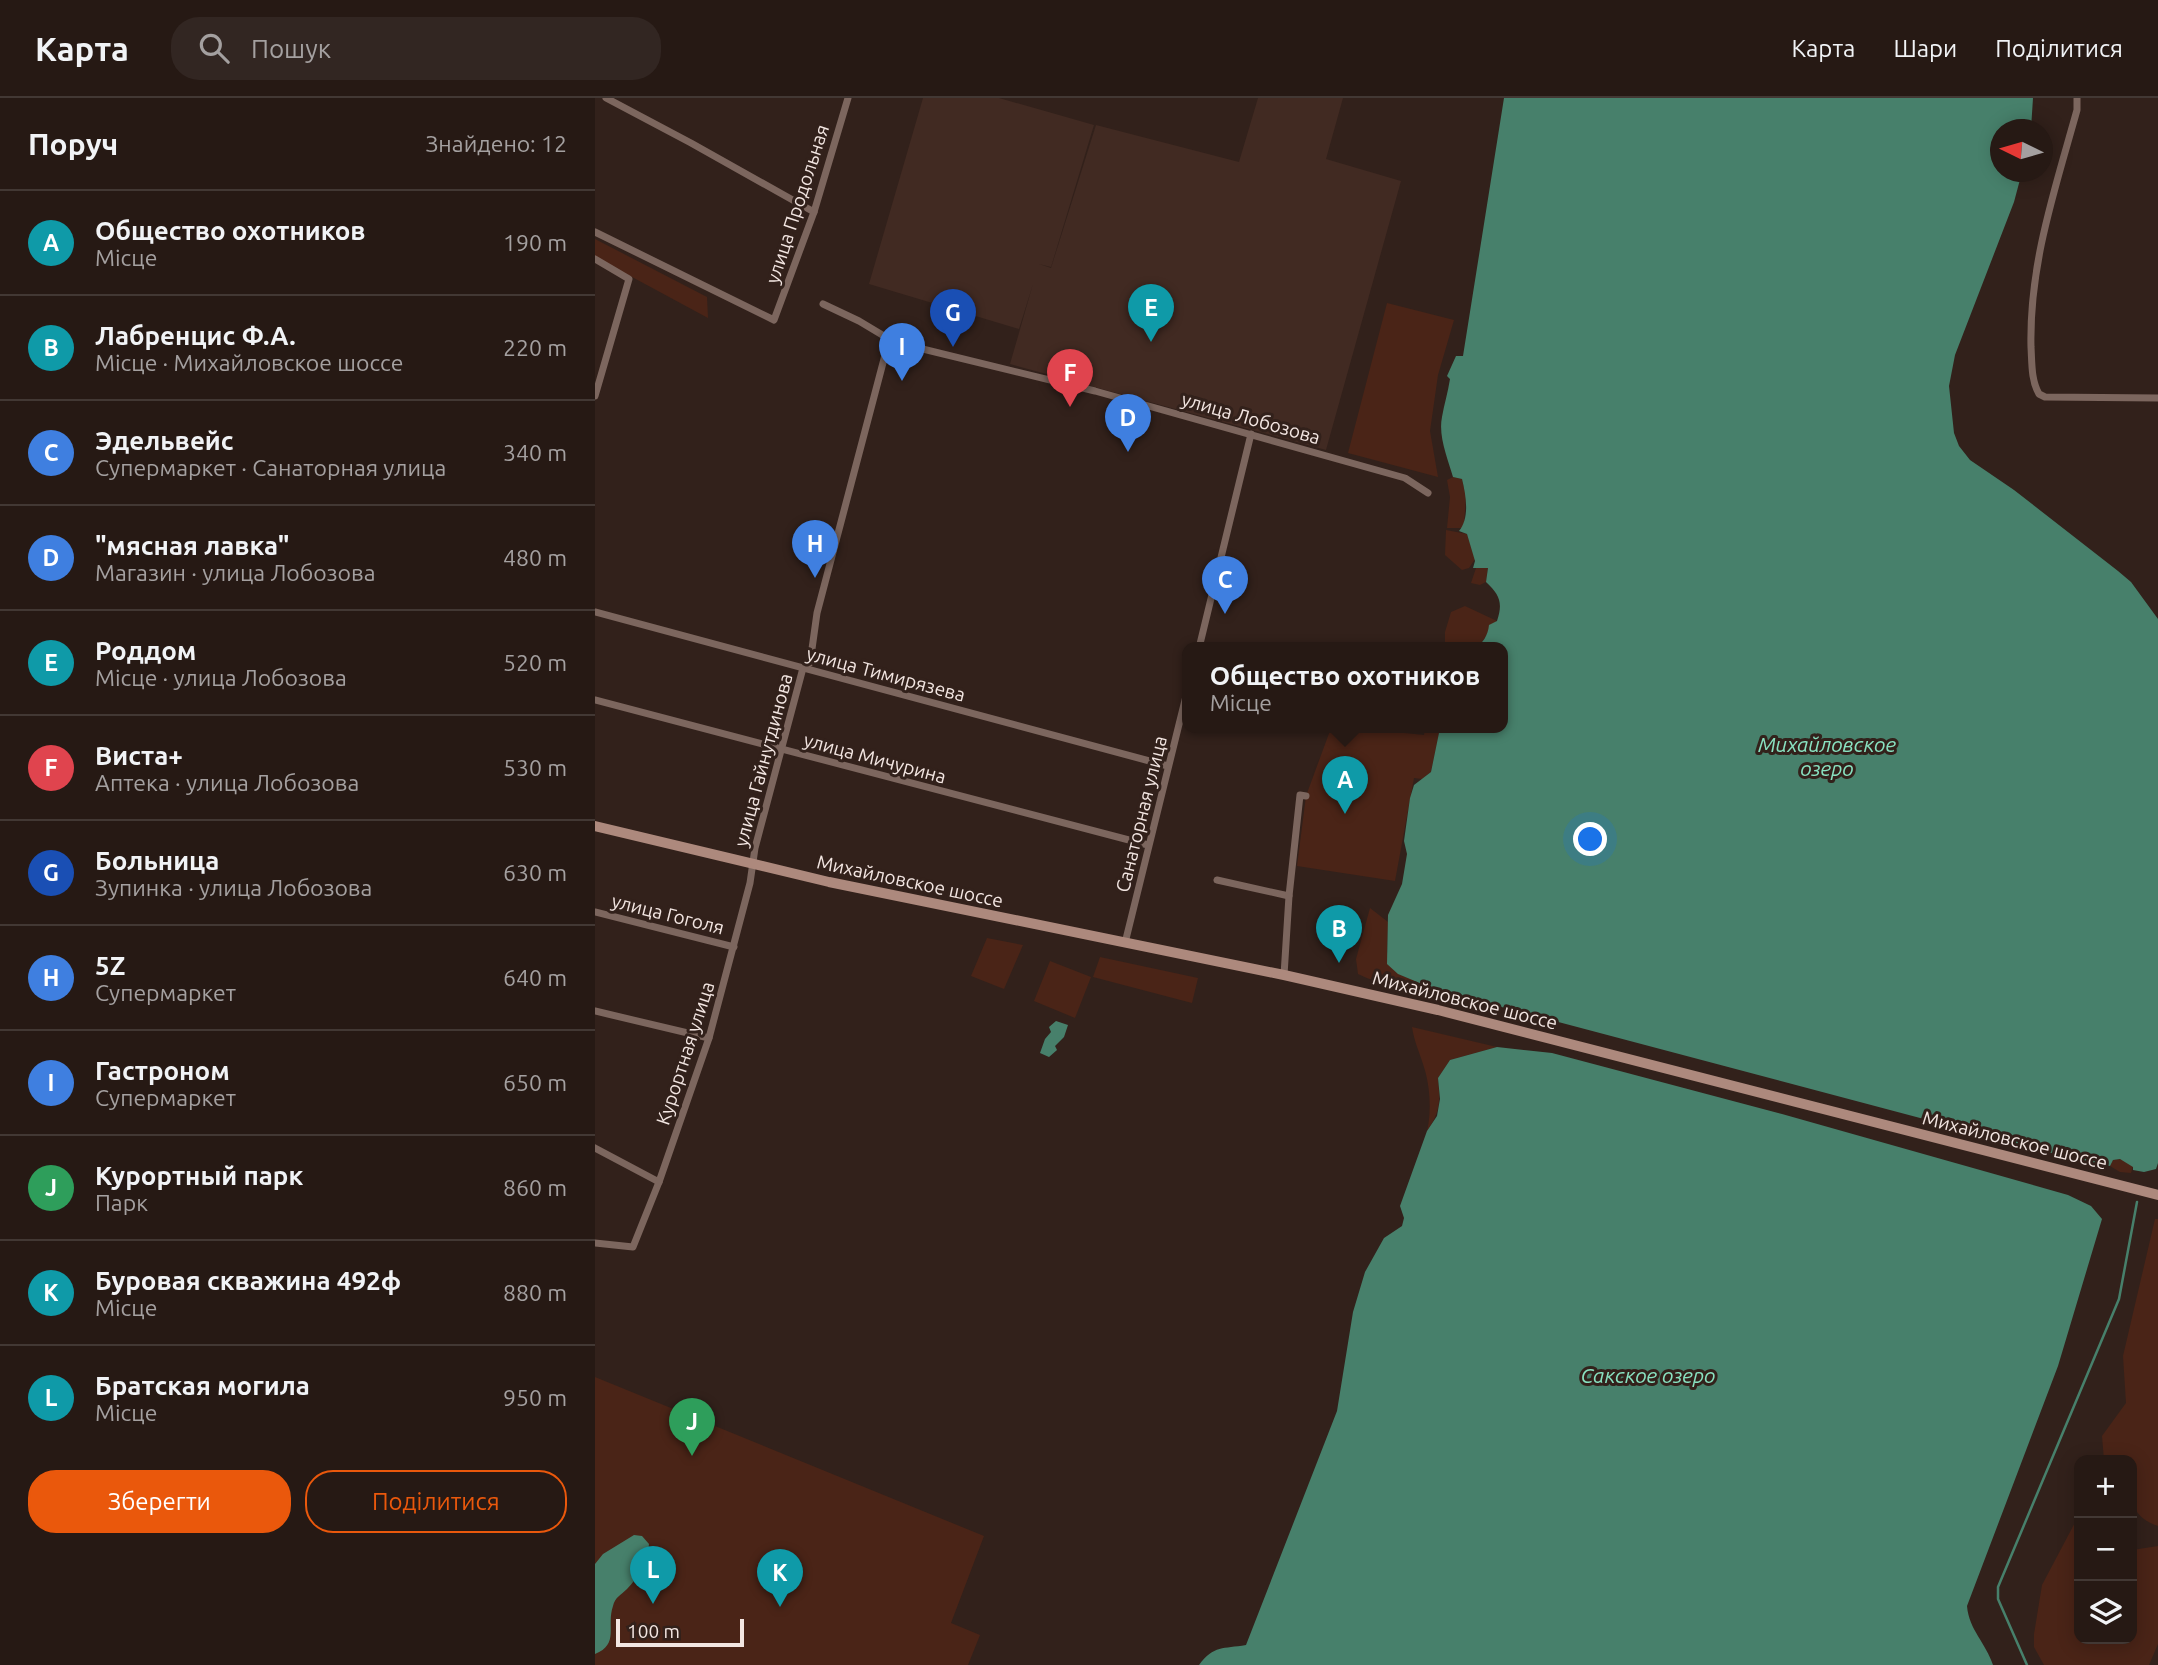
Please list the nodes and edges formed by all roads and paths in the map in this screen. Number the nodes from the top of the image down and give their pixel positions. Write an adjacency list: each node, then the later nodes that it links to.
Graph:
1 (606, 98): 4 (street)
2 (848, 98): 4 (street, улица Продольная)
3 (2077, 98): 10 (street)
4 (814, 212): 5 (street, улица Продольная)
5 (595, 232)
6 (595, 259): 9 (street)
7 (823, 304): 8 (street, улица Лобозова)
8 (887, 339): 11 (street, улица Лобозова); 15 (street, улица Гайнутдинова)
9 (595, 396)
10 (2158, 398)
11 (1251, 434): 12 (street, улица Лобозова); 14 (street)
12 (1428, 493)
13 (595, 612): 15 (street, улица Тимирязева)
14 (1200, 642)
15 (803, 668): 18 (street, улица Гайнутдинова); 19 (street, улица Тимирязева)
16 (595, 700): 18 (street, улица Мичурина)
17 (1182, 714): 19 (street, Санаторная улица)
18 (781, 750): 22 (street, улица Мичурина); 23 (street, улица Гайнутдинова)
19 (1168, 766): 22 (street, Санаторная улица)
20 (1306, 796): 25 (street)
21 (595, 826): 23 (main road, Михайловское шоссе)
22 (1148, 845): 27 (street, Санаторная улица)
23 (752, 864): 27 (main road, Михайловское шоссе); 28 (street, Курортная улица)
24 (1217, 880): 25 (street)
25 (1289, 896): 29 (street)
26 (595, 912): 28 (street, улица Гоголя)
27 (1125, 943): 29 (main road, Михайловское шоссе)
28 (734, 947): 31 (street, Курортная улица)
29 (1284, 975): 34 (main road, Михайловское шоссе)
30 (595, 1011): 31 (street)
31 (709, 1038): 33 (street, Курортная улица)
32 (595, 1148): 33 (street)
33 (659, 1182): 35 (street, Курортная улица)
34 (2158, 1195)
35 (595, 1242)

